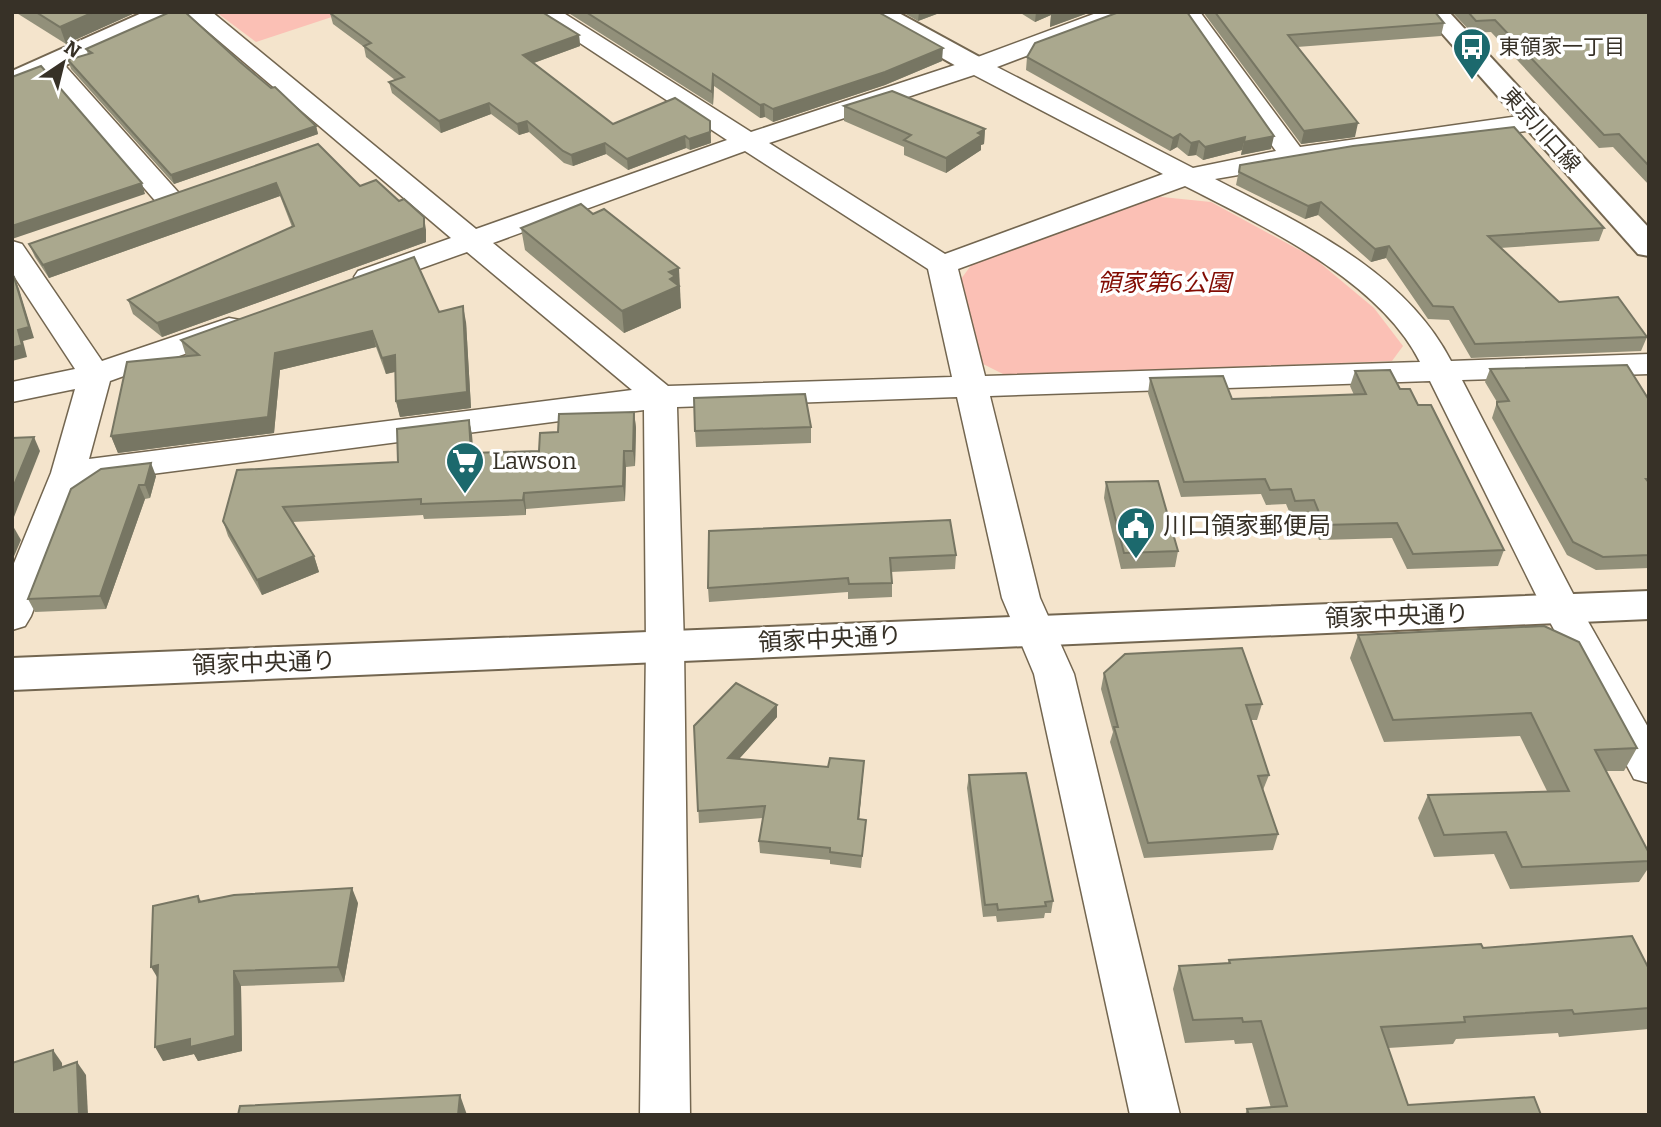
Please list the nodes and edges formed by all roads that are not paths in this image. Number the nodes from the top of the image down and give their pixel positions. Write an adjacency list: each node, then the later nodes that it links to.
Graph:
1 (165, 12): 8 (street)
2 (197, 12): 16 (street)
3 (545, 12): 12 (street)
4 (878, 12): 9 (street)
5 (1122, 12): 9 (street)
6 (1188, 12): 13 (street)
7 (1435, 12): 11 (street, 東京川口線)
8 (50, 64): 10 (street); 15 (street)
9 (976, 66): 12 (street); 14 (street)
10 (12, 80)
11 (1533, 122): 13 (street); 17 (street, 東京川口線)
12 (749, 141): 16 (street); 19 (street)
13 (1293, 155): 14 (street)
14 (1192, 176): 19 (street); 23 (street)
15 (168, 198)
16 (474, 240): 20 (street); 27 (street)
17 (1649, 247)
18 (22, 248): 24 (street)
19 (942, 265): 25 (street)
20 (343, 286)
21 (252, 319): 24 (street)
22 (1649, 364): 23 (street)
23 (1440, 371): 25 (street); 30 (street)
24 (95, 375): 26 (street); 28 (street)
25 (971, 388): 27 (street); 32 (street)
26 (12, 392)
27 (660, 397): 28 (street); 33 (street)
28 (68, 473): 31 (street)
29 (1649, 605): 30 (street, 領家中央通り)
30 (1562, 609): 32 (street, 領家中央通り); 35 (street)
31 (12, 616)
32 (1036, 629): 33 (street, 領家中央通り); 37 (street)
33 (665, 646): 34 (street, 領家中央通り); 36 (street)
34 (12, 674)
35 (1649, 767)
36 (665, 1115)
37 (1155, 1115)

